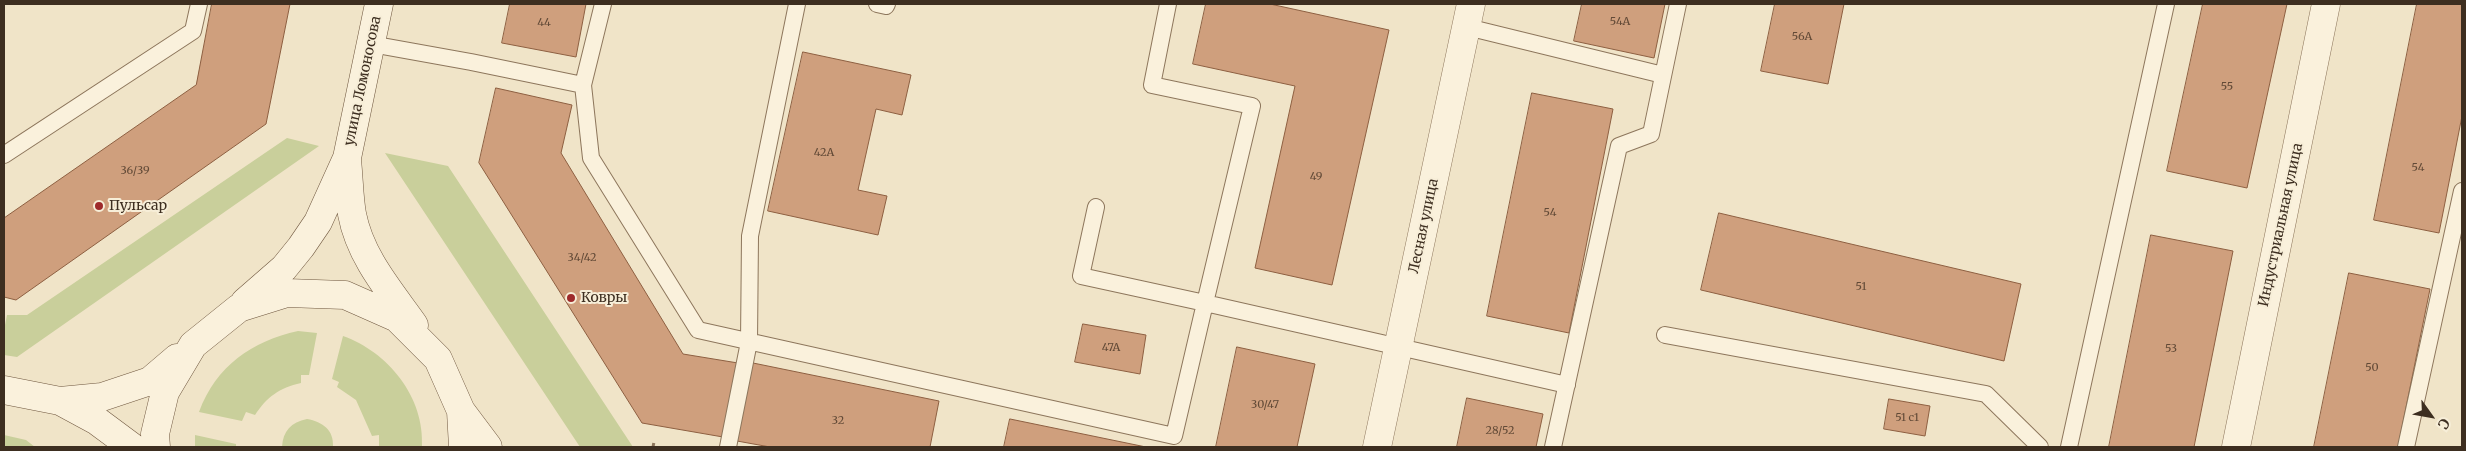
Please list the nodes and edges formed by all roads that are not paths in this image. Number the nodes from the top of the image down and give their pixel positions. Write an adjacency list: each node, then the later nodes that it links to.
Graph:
1 (199, 4): 15 (lane)
2 (379, 4): 12 (main road, улица Ломоносова)
3 (603, 4): 14 (lane)
4 (797, 4): 22 (lane)
5 (877, 4): 6 (lane)
6 (887, 4)
7 (1168, 4): 19 (lane)
8 (1678, 4): 13 (lane)
9 (2166, 4): 38 (lane)
10 (2326, 4): 39 (main road, Индустриальная улица)
11 (1469, 15): 13 (lane); 24 (main road, Лесная улица)
12 (371, 44): 14 (lane); 16 (main road, улица Ломоносова)
13 (1663, 75): 26 (lane)
14 (583, 85): 22 (lane)
15 (4, 155)
16 (347, 158): 20 (main road); 25 (main road)
17 (2462, 191): 40 (lane)
18 (1096, 207): 19 (lane)
19 (1205, 303): 22 (lane); 24 (lane)
20 (239, 308): 23 (main road); 25 (main road)
21 (1665, 335): 37 (lane)
22 (749, 342): 34 (lane)
23 (193, 345): 28 (main road); 31 (main road)
24 (1399, 345): 26 (lane); 35 (main road, Лесная улица)
25 (438, 359): 29 (main road)
26 (1566, 385): 36 (lane)
27 (4, 390): 28 (main road)
28 (60, 401): 30 (main road)
29 (461, 411): 32 (main road); 33 (main road)
30 (132, 447)
31 (156, 447)
32 (463, 447)
33 (488, 447)
34 (728, 447)
35 (1377, 447)
36 (1553, 447)
37 (2040, 447)
38 (2069, 447)
39 (2236, 447)
40 (2406, 447)

